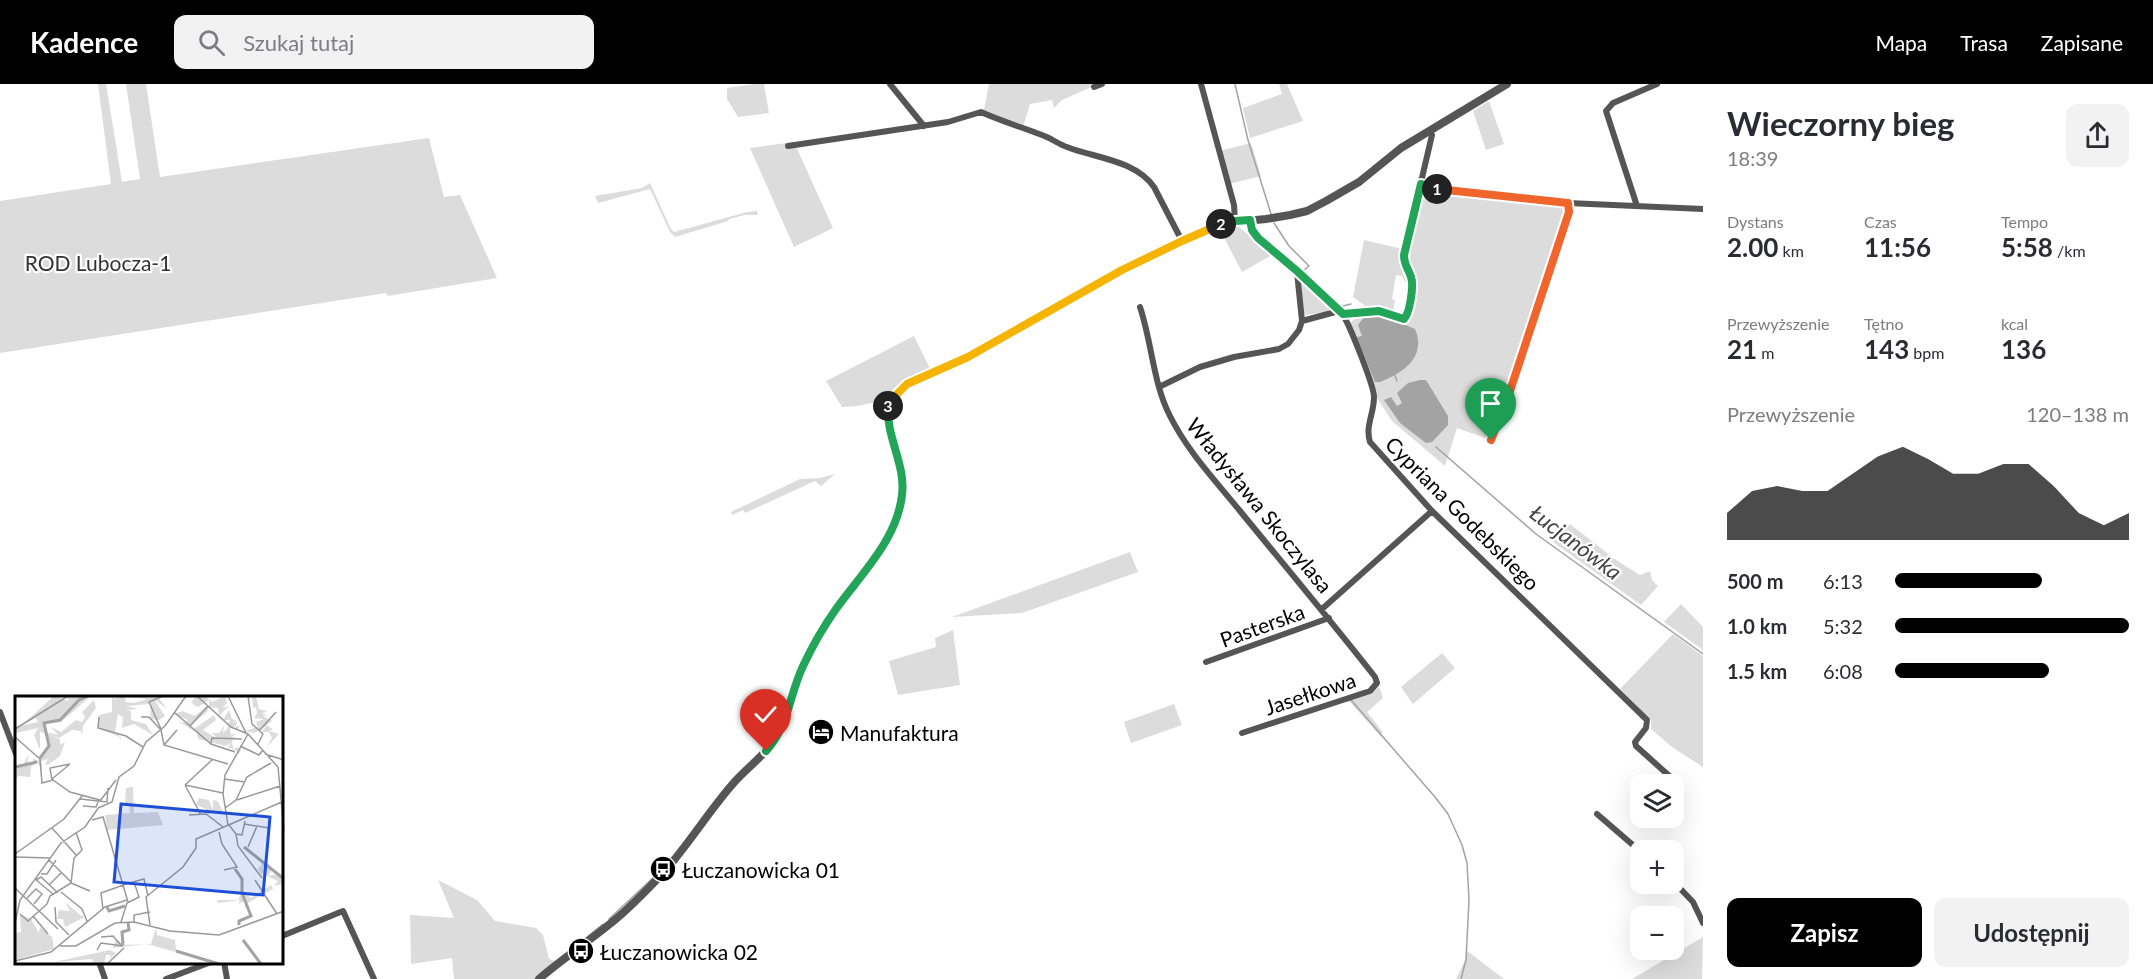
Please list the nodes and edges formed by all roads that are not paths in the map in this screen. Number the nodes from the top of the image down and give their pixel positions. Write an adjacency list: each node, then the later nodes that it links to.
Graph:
1 (890, 84): 7 (street)
2 (1102, 84): 6 (street)
3 (1201, 84): 15 (street)
4 (1507, 84): 8 (street)
5 (1657, 84): 12 (street)
6 (1094, 87)
7 (924, 126): 9 (street); 16 (street)
8 (1430, 130): 10 (street); 14 (street)
9 (788, 146)
10 (1421, 184): 11 (street); 19 (street)
11 (1568, 203): 12 (street); 22 (street)
12 (1637, 206): 13 (street)
13 (1703, 209)
14 (1250, 220): 15 (street); 17 (street, Cypriana Godebskiego)
15 (1235, 221): 16 (street)
16 (1182, 241): 43 (street)
17 (1297, 271): 19 (street, Cypriana Godebskiego); 20 (street)
18 (1140, 307): 21 (street, Władysława Skoczylasa)
19 (1341, 313): 20 (street); 23 (street, Cypriana Godebskiego)
20 (1302, 321): 21 (street)
21 (1159, 387): 24 (street, Władysława Skoczylasa)
22 (1491, 440)
23 (1432, 511): 24 (street); 30 (street, Cypriana Godebskiego)
24 (1322, 609): 25 (street, Władysława Skoczylasa)
25 (1329, 618): 26 (street, Pasterska); 28 (street, Jasełkowa)
26 (1206, 662)
27 (0, 712): 29 (street)
28 (1242, 733)
29 (15, 751)
30 (1667, 774)
31 (1597, 814): 32 (street)
32 (1630, 842)
33 (1684, 893): 34 (street)
34 (1703, 923)
35 (284, 935): 42 (street)
36 (99, 964): 39 (street)
37 (208, 964): 40 (street)
38 (224, 964): 41 (street)
39 (105, 979)
40 (166, 979)
41 (227, 979)
42 (374, 979)
43 (539, 979)

